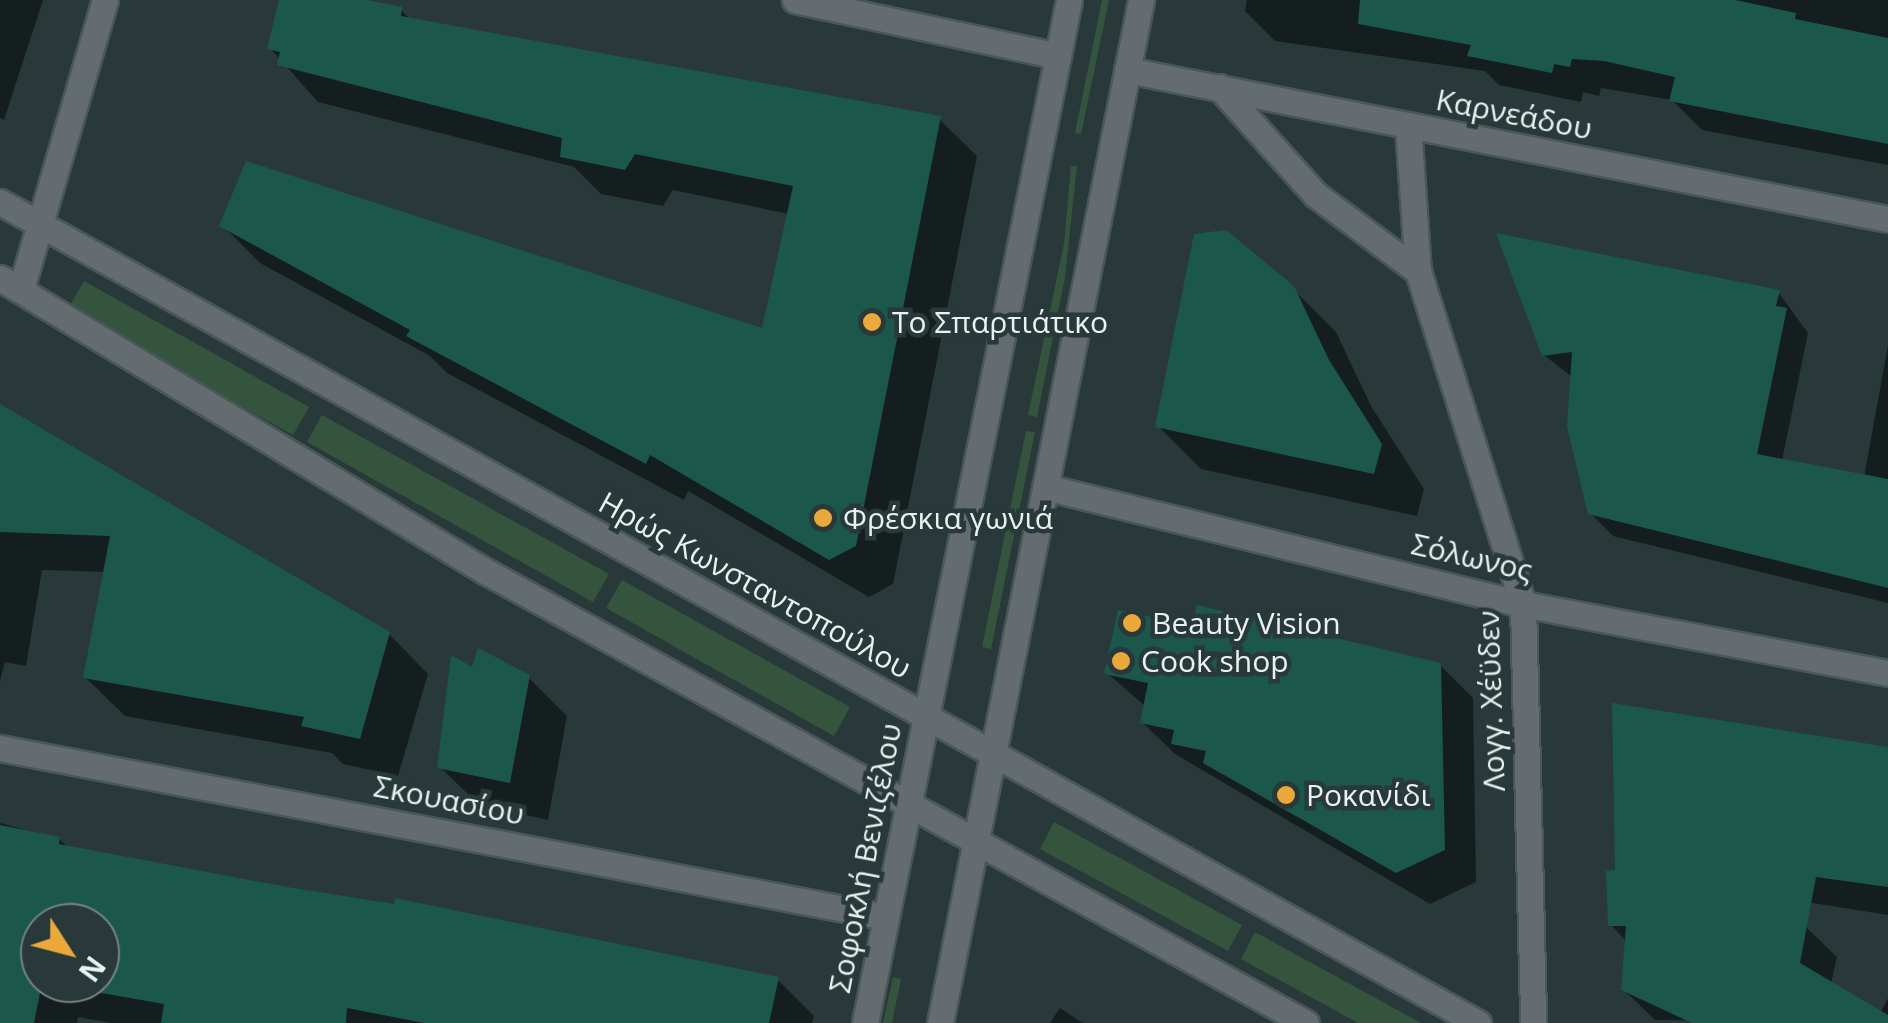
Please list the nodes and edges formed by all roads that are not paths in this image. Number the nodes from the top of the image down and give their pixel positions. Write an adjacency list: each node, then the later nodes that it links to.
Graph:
1 (105, 0): 11 (street)
2 (795, 0): 5 (street)
3 (1069, 0): 5 (street, Σοφοκλή Βενιζέλου)
4 (1141, 0): 6 (street)
5 (1058, 56): 17 (street, Σοφοκλή Βενιζέλου)
6 (1127, 70): 7 (street, Καρνεάδου); 14 (street)
7 (1219, 87): 8 (street, Καρνεάδου); 12 (street)
8 (1408, 126): 10 (street, Καρνεάδου); 12 (street, Λογγ. Χέϋδεν)
9 (0, 202): 11 (street, Ηρώς Κωνσταντοπούλου)
10 (1888, 219)
11 (43, 226): 13 (street); 17 (street, Ηρώς Κωνσταντοπούλου)
12 (1418, 271): 15 (street, Λογγ. Χέϋδεν)
13 (11, 284): 20 (street)
14 (1046, 487): 15 (street, Σόλωνος); 19 (street)
15 (1523, 604): 16 (street, Σόλωνος); 27 (street, Λογγ. Χέϋδεν)
16 (1888, 673)
17 (926, 718): 19 (street, Ηρώς Κωνσταντοπούλου); 20 (street, Σοφοκλή Βενιζέλου)
18 (0, 748): 22 (street, Σκουασίου)
19 (992, 754): 21 (street); 26 (street, Ηρώς Κωνσταντοπούλου)
20 (910, 800): 21 (street); 22 (street, Σοφοκλή Βενιζέλου)
21 (977, 837): 24 (street); 25 (street)
22 (886, 917): 23 (street, Σοφοκλή Βενιζέλου)
23 (865, 1023)
24 (940, 1023)
25 (1306, 1023)
26 (1478, 1023)
27 (1533, 1023)

